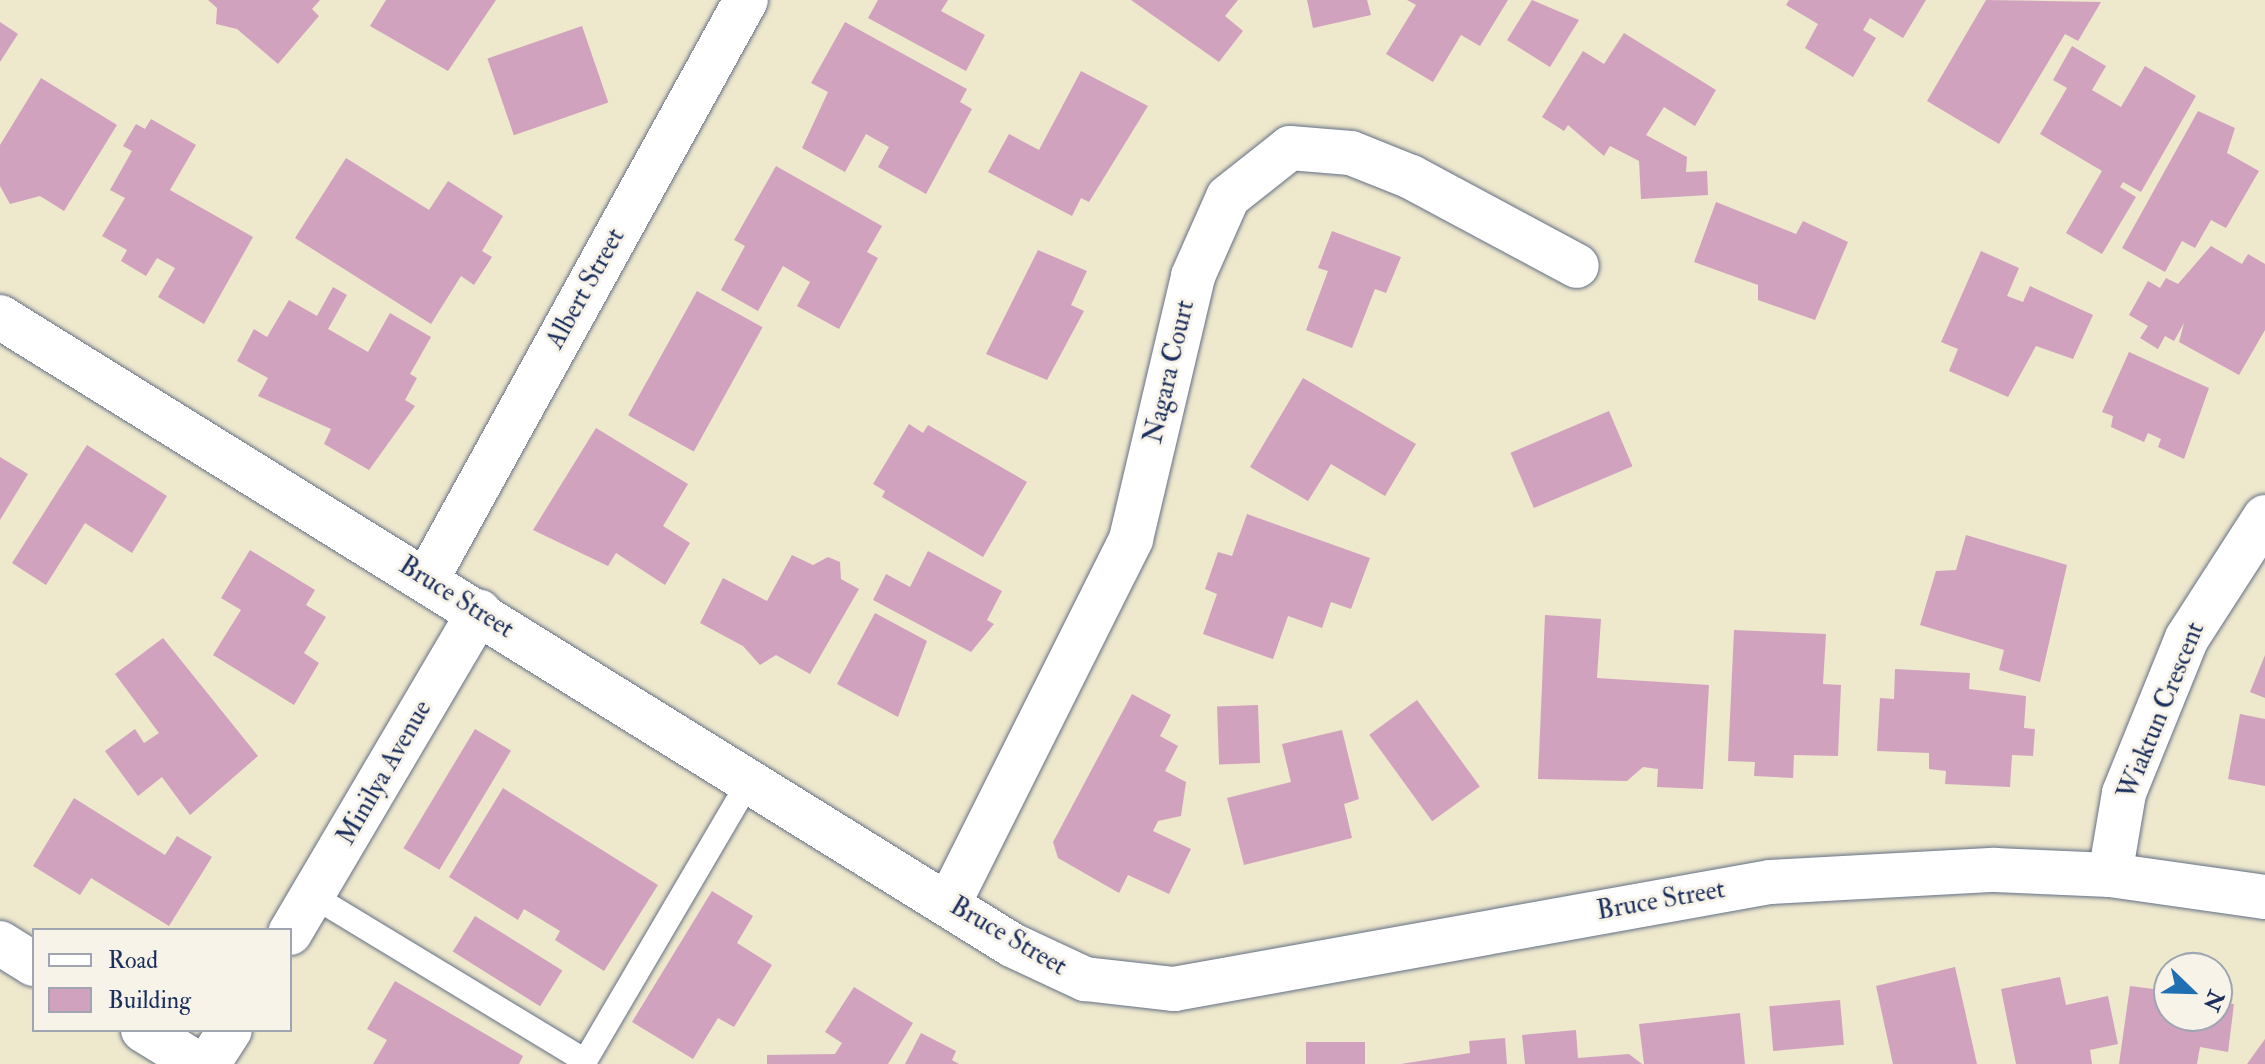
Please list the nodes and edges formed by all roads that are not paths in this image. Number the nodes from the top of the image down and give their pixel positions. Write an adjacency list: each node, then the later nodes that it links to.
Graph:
1 (745, 0): 5 (street, Albert Street)
2 (1577, 266): 11 (street, Nagara Court)
3 (0, 317): 5 (street, Bruce Street)
4 (2265, 517): 8 (street, Wiaktun Crescent)
5 (427, 579): 6 (street, Bruce Street)
6 (479, 612): 7 (street, Bruce Street); 9 (street, Minilya Avenue)
7 (750, 780): 9 (lane); 11 (street, Bruce Street)
8 (2110, 875): 10 (street, Bruce Street); 11 (street, Bruce Street)
9 (313, 896): 12 (street, Minilya Avenue)
10 (2265, 897)
11 (949, 903)
12 (292, 930)
13 (0, 943): 14 (street)
14 (32, 963)
15 (146, 1032): 17 (street)
16 (229, 1032): 18 (street)
17 (198, 1064)
18 (208, 1064)

